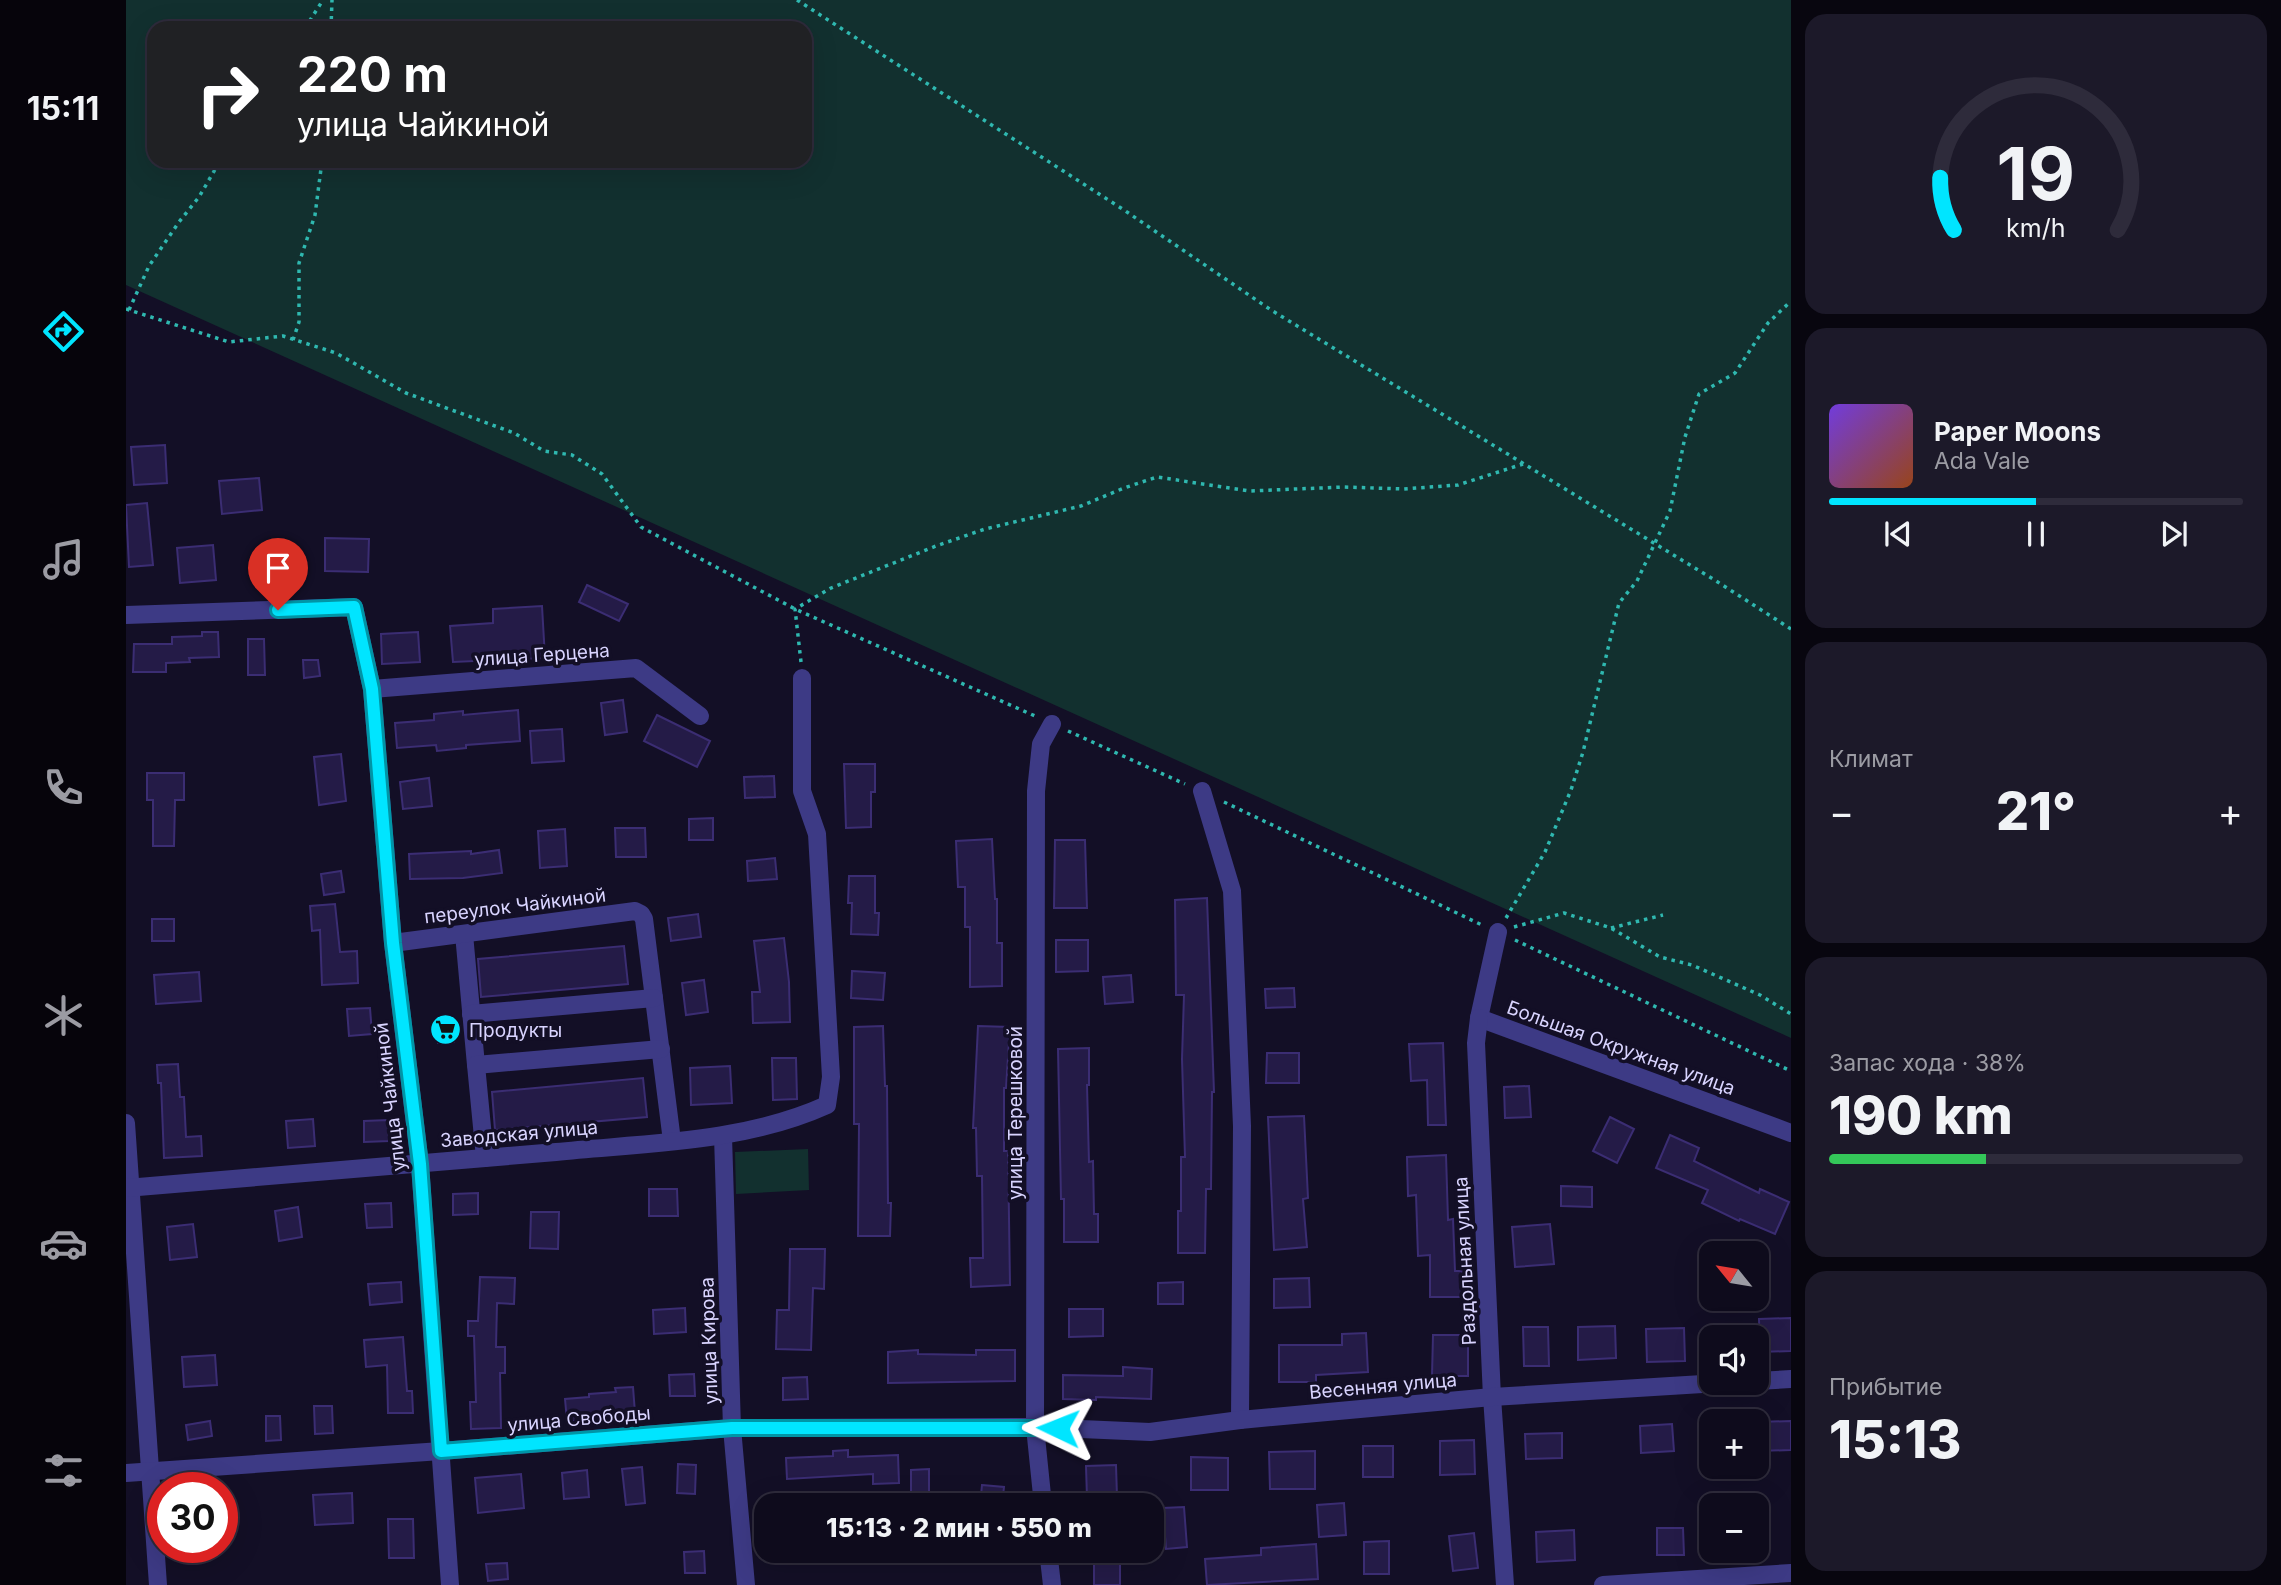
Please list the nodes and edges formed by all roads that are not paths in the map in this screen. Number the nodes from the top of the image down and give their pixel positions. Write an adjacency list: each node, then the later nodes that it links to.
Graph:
1 (126, 615): 3 (street, улица Чайкиной)
2 (802, 678): 17 (street, Заводская улица)
3 (372, 689): 4 (street, улица Герцена); 9 (street, улица Чайкиной)
4 (700, 716)
5 (1052, 724): 27 (street, улица Терешковой)
6 (1202, 791): 26 (street)
7 (1498, 932): 12 (street, Большая Окружная улица)
8 (464, 934): 9 (street, переулок Чайкиной); 10 (street, переулок Чайкиной); 11 (street)
9 (393, 943): 20 (street, улица Чайкиной)
10 (654, 998): 11 (street); 13 (street)
11 (471, 1014): 14 (street)
12 (1479, 1018): 16 (street, Большая Окружная улица); 25 (street, Раздольная улица)
13 (661, 1049): 14 (street); 18 (street)
14 (476, 1065): 19 (street)
15 (126, 1123): 21 (street)
16 (1791, 1133)
17 (723, 1136): 18 (street, Заводская улица); 28 (street, улица Кирова)
18 (672, 1141): 19 (street, Заводская улица)
19 (485, 1158): 20 (street, Заводская улица)
20 (420, 1164): 21 (street, Заводская улица); 29 (street, улица Чайкиной)
21 (128, 1188): 30 (street)
22 (1791, 1379): 23 (street)
23 (1769, 1380)
24 (1699, 1384): 25 (street, Весенняя улица)
25 (1492, 1398): 26 (street, Весенняя улица); 39 (street, Раздольная улица)
26 (1240, 1420): 27 (street, Весенняя улица)
27 (1035, 1427): 28 (street, улица Свободы); 32 (street, улица Терешковой)
28 (732, 1428): 29 (street, улица Свободы); 37 (street, улица Кирова)
29 (441, 1451): 30 (street, улица Свободы); 36 (street, улица Чайкиной)
30 (151, 1470): 31 (street, улица Свободы); 35 (street)
31 (126, 1473)
32 (1043, 1493)
33 (1049, 1563): 38 (street)
34 (1791, 1573): 40 (street)
35 (158, 1585)
36 (450, 1585)
37 (746, 1585)
38 (1052, 1585)
39 (1504, 1585)
40 (1604, 1585)

